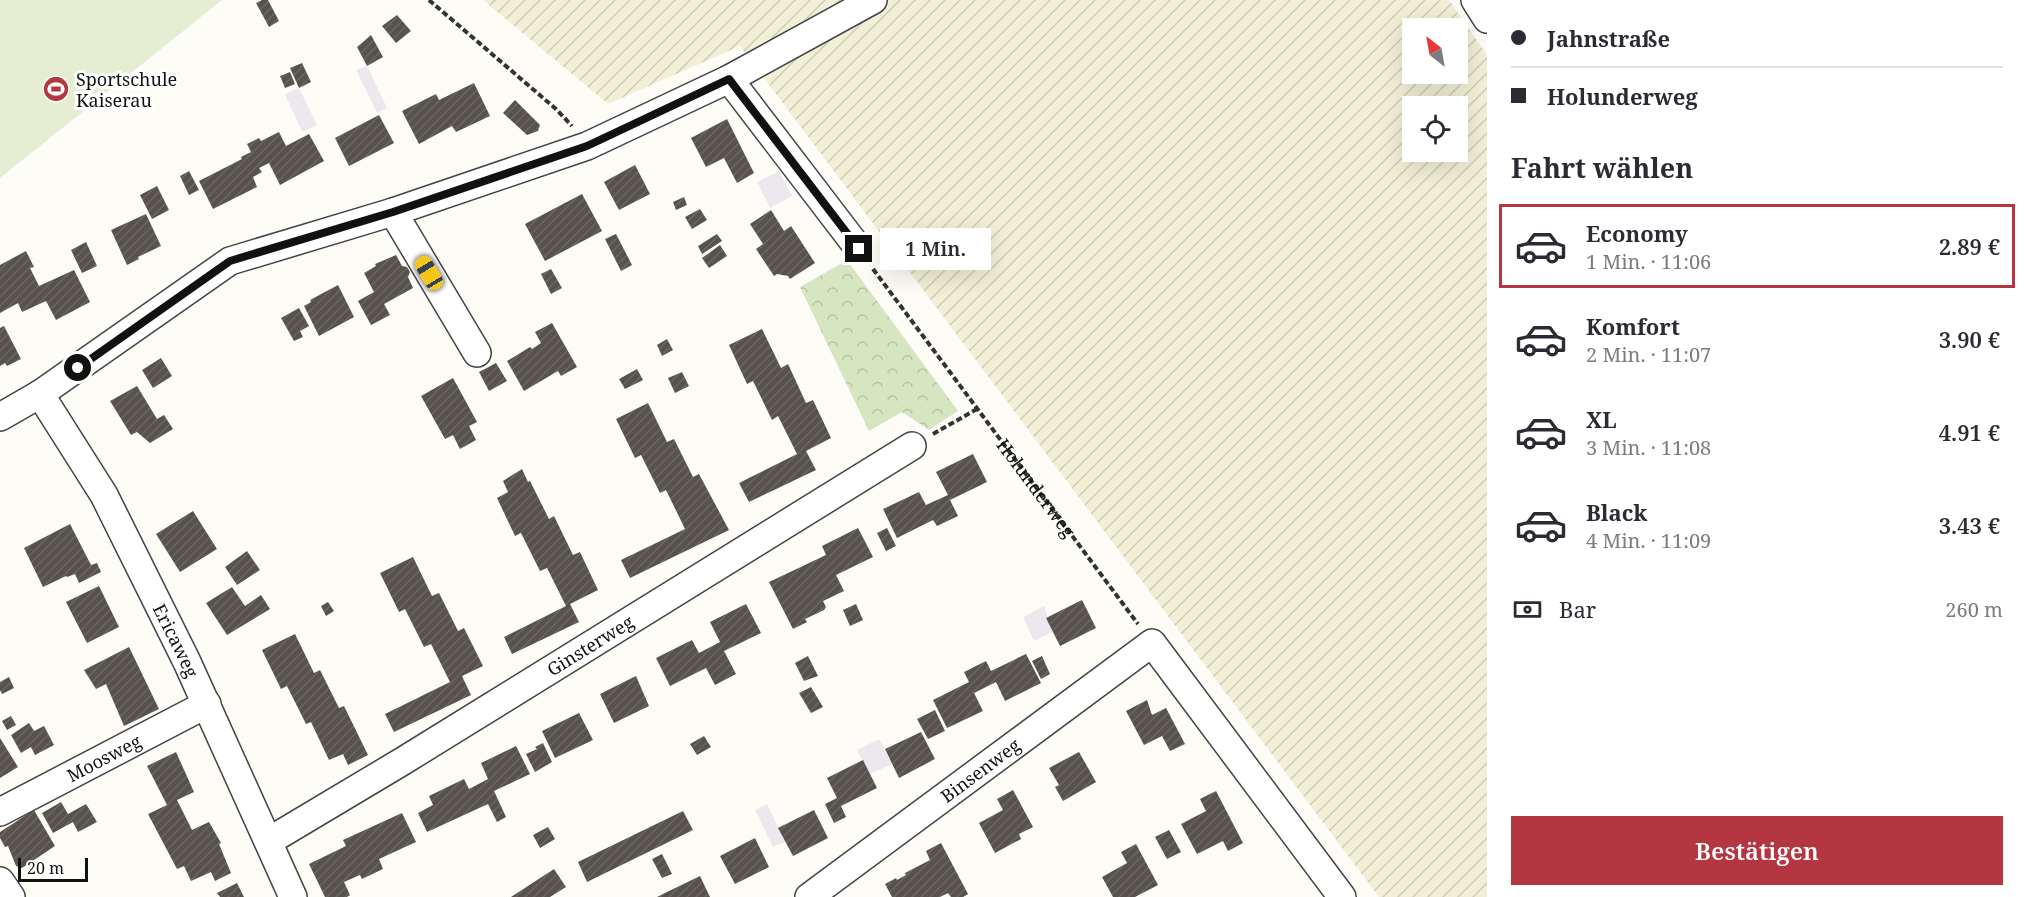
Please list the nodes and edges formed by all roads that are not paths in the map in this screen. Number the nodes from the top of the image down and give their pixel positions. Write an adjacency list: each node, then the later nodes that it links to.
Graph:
1 (873, 0): 4 (street)
2 (1475, 0): 3 (street)
3 (1487, 19)
4 (729, 79): 5 (street); 6 (street)
5 (393, 212): 7 (street); 8 (street)
6 (859, 249)
7 (477, 353)
8 (40, 394): 9 (street); 11 (street, Ericaweg)
9 (0, 417)
10 (912, 446): 13 (street, Ginsterweg)
11 (207, 704): 12 (street, Moosweg); 13 (street, Ericaweg)
12 (0, 812)
13 (268, 841): 16 (street, Ericaweg)
14 (0, 880): 15 (street)
15 (11, 897)
16 (293, 897)
17 (809, 897): 18 (street, Binsenweg)
18 (1342, 897)

